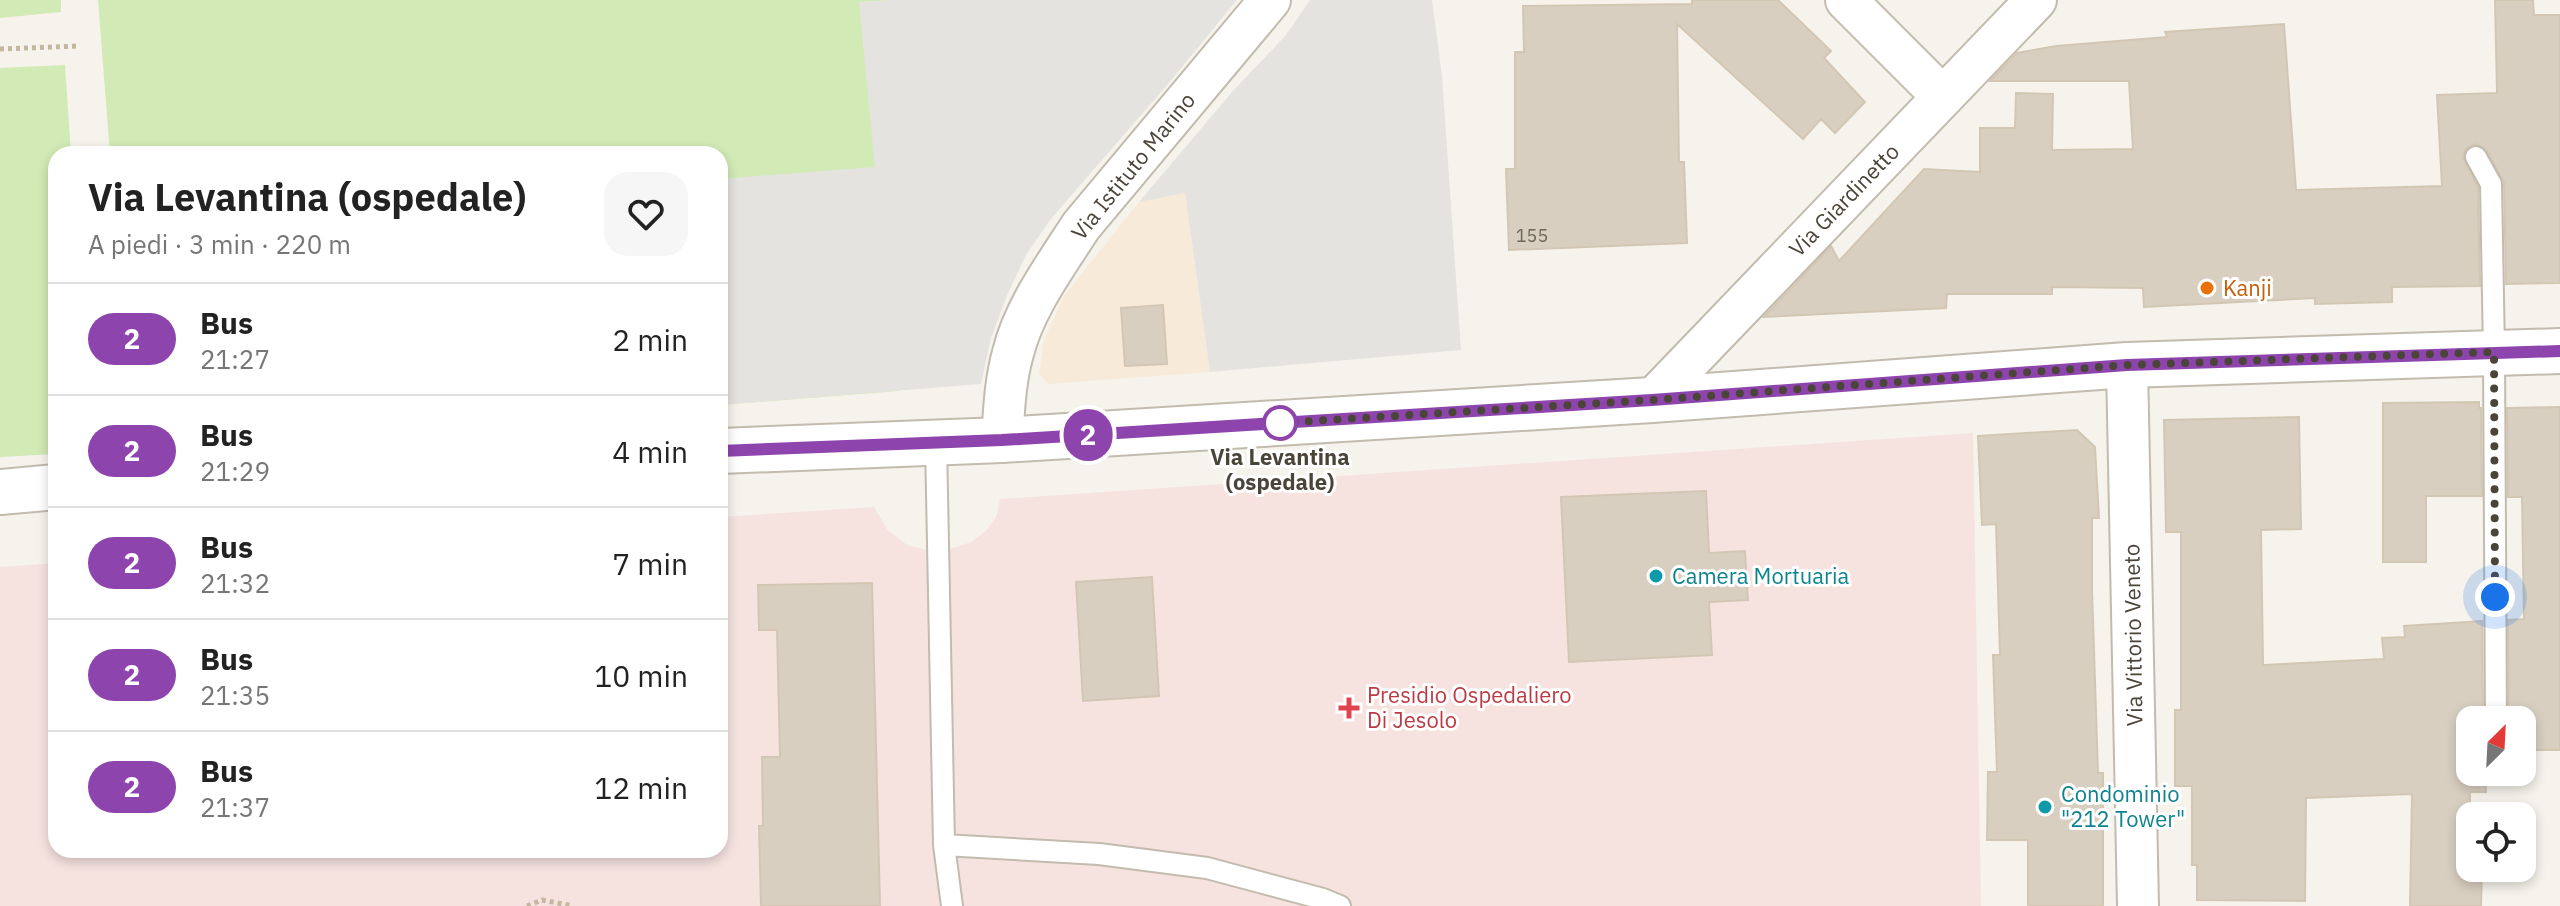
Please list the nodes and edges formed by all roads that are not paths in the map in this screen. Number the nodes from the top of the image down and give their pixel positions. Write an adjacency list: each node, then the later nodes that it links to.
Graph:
1 (1270, 0): 10 (street, Via Istituto Marino)
2 (1846, 0): 4 (street)
3 (2036, 0): 4 (street, Via Giardinetto)
4 (1942, 96): 9 (street, Via Giardinetto)
5 (2476, 157): 7 (lane)
6 (2560, 351): 7 (street)
7 (2494, 352): 8 (street); 15 (lane)
8 (2127, 365): 9 (street); 19 (street, Via Vittorio Veneto)
9 (1652, 400): 10 (street)
10 (1002, 440): 11 (street)
11 (936, 443): 12 (street); 16 (lane)
12 (728, 451)
13 (48, 488): 14 (street)
14 (0, 492)
15 (2496, 706)
16 (944, 845): 17 (lane); 18 (lane)
17 (952, 906)
18 (1340, 906)
19 (2138, 906)

